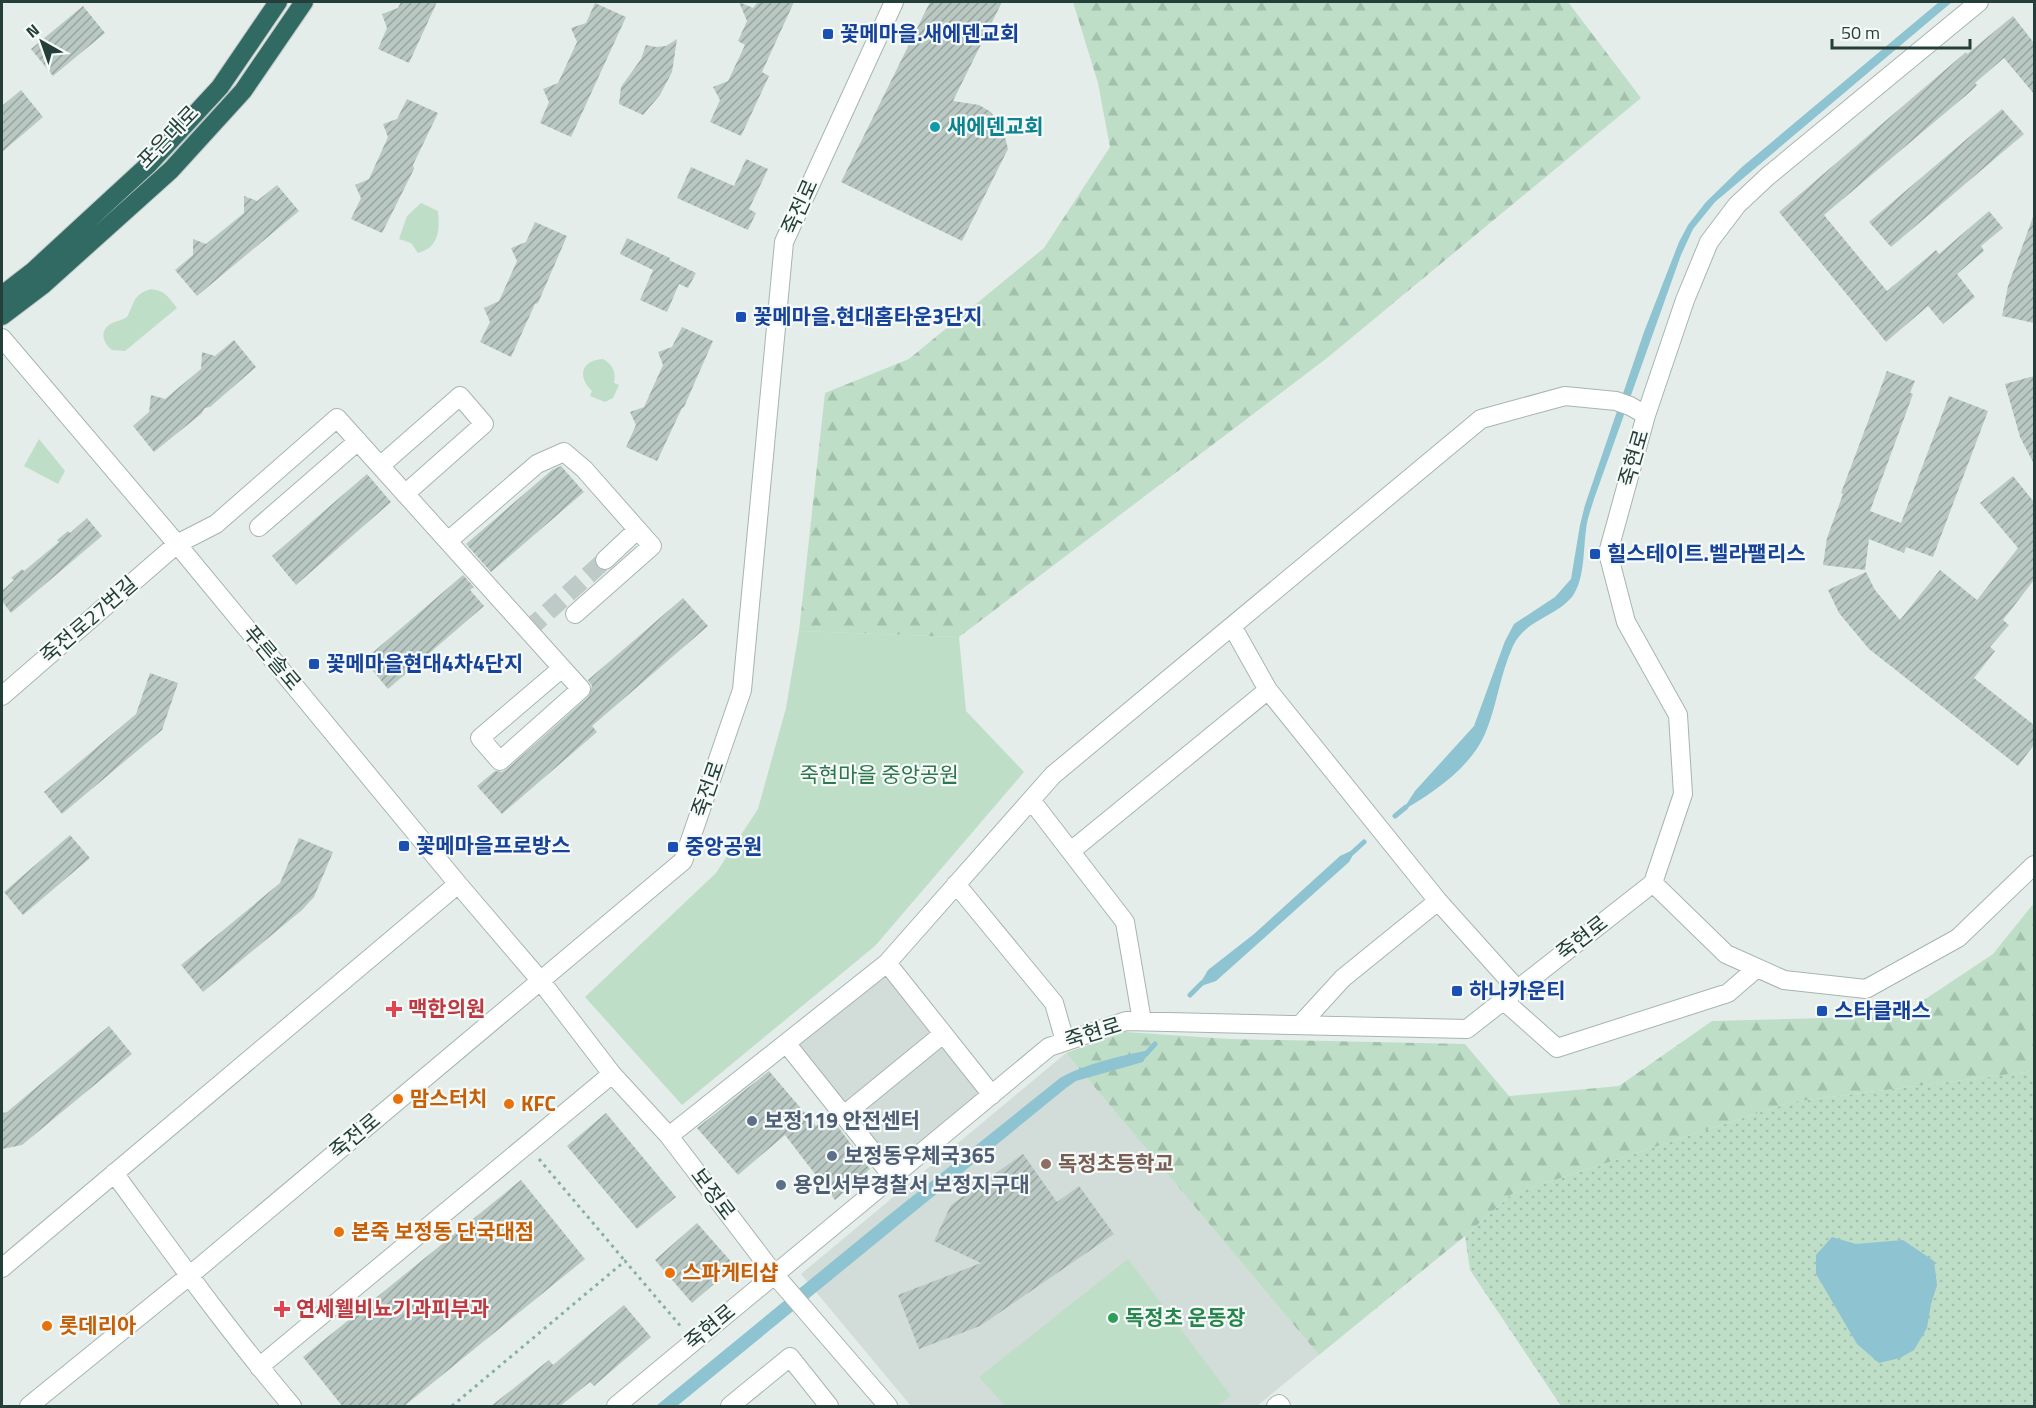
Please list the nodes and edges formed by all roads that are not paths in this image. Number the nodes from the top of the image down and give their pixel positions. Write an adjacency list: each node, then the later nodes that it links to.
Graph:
1 (278, 2): 5 (highway, 포은대로)
2 (304, 2): 5 (highway, 포은대로)
3 (894, 2): 32 (street, 죽전로)
4 (1979, 2): 9 (street, 죽현로)
5 (37, 279): 6 (highway); 7 (highway)
6 (2, 295)
7 (2, 316)
8 (2, 338): 16 (street, 푸른솔로)
9 (1631, 408): 19 (street); 26 (street, 죽현로)
10 (358, 441): 11 (street); 13 (street); 16 (street, 죽전로27번길)
11 (380, 466): 12 (street); 12 (street)
12 (405, 494): 15 (street)
13 (259, 527)
14 (637, 530): 15 (street); 17 (street); 18 (street)
15 (448, 541): 20 (street)
16 (177, 544): 22 (street, 죽전로27번길); 27 (street, 푸른솔로)
17 (605, 560)
18 (575, 614)
19 (1232, 626): 21 (street); 23 (street)
20 (562, 668): 20 (street)
21 (1268, 690): 24 (street); 29 (street)
22 (2, 696)
23 (1031, 800): 24 (street); 28 (street)
24 (1071, 851): 34 (street)
25 (2034, 866): 31 (street)
26 (1653, 883): 31 (street); 33 (street, 죽현로)
27 (458, 884): 32 (street, 푸른솔로); 43 (street)
28 (956, 884): 30 (street); 37 (street)
29 (1438, 902): 33 (street); 35 (street)
30 (887, 963): 36 (street); 38 (street)
31 (1757, 968): 33 (street)
32 (540, 980): 39 (street, 보정로); 47 (street, 죽전로)
33 (1510, 994): 35 (street, 죽현로)
34 (1142, 1021): 35 (street, 죽현로); 37 (street, 죽현로)
35 (1300, 1025)
36 (943, 1034): 40 (street); 41 (street)
37 (1065, 1041): 40 (street, 죽현로)
38 (786, 1043): 41 (street); 42 (street)
39 (612, 1074): 42 (street, 보정로); 48 (street)
40 (992, 1095): 44 (street, 죽현로)
41 (844, 1115): 44 (street)
42 (669, 1136): 46 (street, 보정로)
43 (114, 1173): 45 (street); 47 (street)
44 (892, 1176): 46 (street, 죽현로)
45 (2, 1268)
46 (774, 1274): 51 (street, 죽현로); 54 (street, 보정로)
47 (189, 1276): 48 (street); 49 (street, 죽전로)
48 (259, 1367): 50 (street)
49 (29, 1407)
50 (292, 1407)
51 (616, 1407)
52 (730, 1407): 53 (street)
53 (829, 1407)
54 (888, 1407)
55 (1276, 1407): 56 (street)
56 (1281, 1407)

